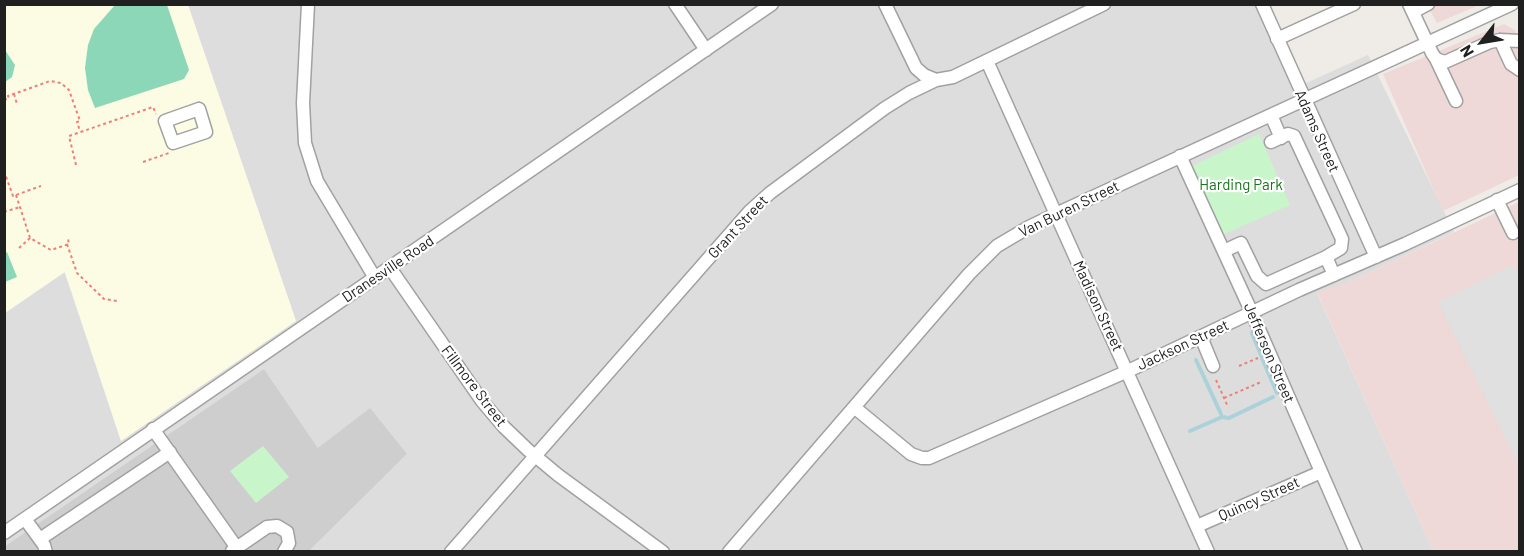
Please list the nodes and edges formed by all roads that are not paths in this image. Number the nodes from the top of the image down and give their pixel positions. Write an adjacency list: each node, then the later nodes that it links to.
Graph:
1 (308, 4): 34 (street)
2 (675, 4): 16 (street)
3 (772, 4): 16 (street, Dranesville Road)
4 (885, 4): 20 (street)
5 (1104, 4): 18 (street, Grant Street)
6 (1262, 4): 12 (street, Adams Street)
7 (1354, 4): 11 (street)
8 (1428, 4): 10 (street)
9 (1512, 4): 15 (street, Van Buren Street)
10 (1411, 8): 15 (street)
11 (1330, 9): 12 (street)
12 (1277, 39): 21 (street, Adams Street)
13 (1500, 40): 14 (street); 17 (street); 19 (street)
14 (1520, 41)
15 (1427, 44): 17 (street); 21 (street, Van Buren Street)
16 (706, 50): 32 (street, Dranesville Road)
17 (1436, 58): 22 (street)
18 (987, 60): 20 (street, Grant Street); 27 (street, Madison Street)
19 (1520, 70)
20 (936, 80): 42 (street, Grant Street)
21 (1304, 100): 23 (street, Van Buren Street); 31 (street, Adams Street)
22 (1456, 101)
23 (1271, 115): 24 (street, Van Buren Street); 30 (street)
24 (1180, 156): 27 (street, Van Buren Street); 29 (street, Jefferson Street)
25 (1520, 190): 26 (street, Jackson Street)
26 (1497, 200): 28 (street); 31 (street, Jackson Street)
27 (1056, 214): 38 (street, Madison Street); 39 (street, Van Buren Street)
28 (1513, 233)
29 (1224, 252): 30 (street); 35 (street, Jefferson Street)
30 (1326, 257): 33 (street)
31 (1376, 257): 33 (street, Jackson Street)
32 (390, 268): 34 (street, Dranesville Road); 42 (street, Fillmore Street)
33 (1334, 275): 35 (street, Jackson Street)
34 (375, 278): 40 (street, Dranesville Road)
35 (1252, 313): 36 (street, Jackson Street); 43 (street, Jefferson Street)
36 (1201, 337): 37 (street); 38 (street, Jackson Street)
37 (1213, 366)
38 (1128, 371): 39 (street, Jackson Street); 45 (street, Madison Street)
39 (854, 407): 53 (street, Van Buren Street)
40 (153, 429): 41 (street); 44 (street, Dranesville Road)
41 (170, 452): 47 (street); 48 (street)
42 (535, 456): 51 (street, Grant Street); 52 (street, Fillmore Street)
43 (1321, 472): 45 (street, Quincy Street); 55 (street, Jefferson Street)
44 (25, 519): 46 (street, Dranesville Road); 47 (street)
45 (1197, 526): 54 (street, Madison Street)
46 (4, 533)
47 (40, 539): 49 (street)
48 (234, 550): 50 (street)
49 (45, 552)
50 (284, 552)
51 (451, 552)
52 (663, 552)
53 (729, 552)
54 (1208, 552)
55 (1356, 552)

